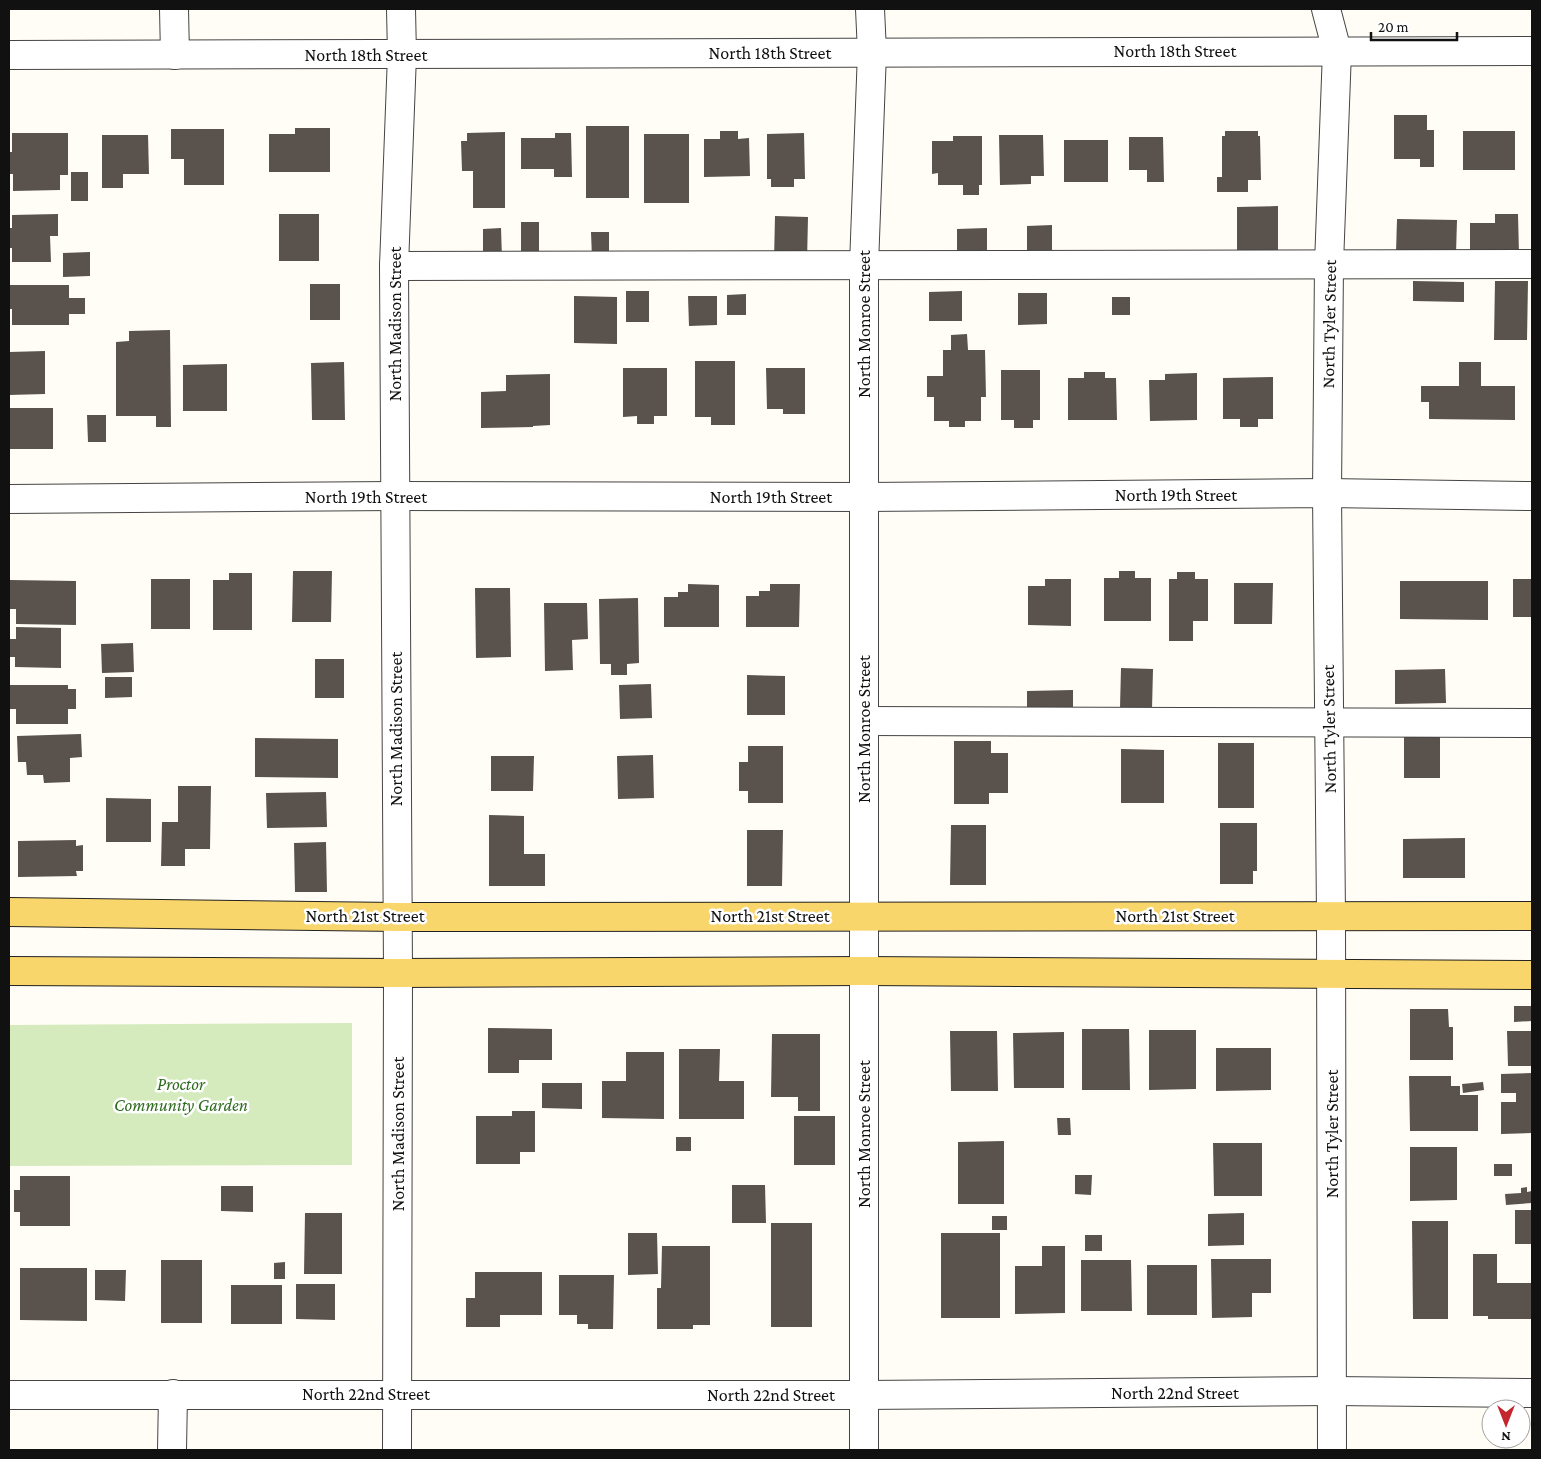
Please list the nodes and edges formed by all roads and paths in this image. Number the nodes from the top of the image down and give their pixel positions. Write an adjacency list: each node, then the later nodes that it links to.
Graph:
1 (174, 9): 9 (street)
2 (401, 9): 10 (street, North Madison Street)
3 (870, 9): 7 (street, North Monroe Street)
4 (1326, 9): 6 (street, North Tyler Street)
5 (1532, 50): 6 (street, North 18th Street)
6 (1336, 51): 7 (street, North 18th Street); 11 (street, North Tyler Street)
7 (872, 52): 10 (street, North 18th Street); 13 (street, North Monroe Street)
8 (9, 55): 9 (street, North 18th Street)
9 (175, 55): 10 (street, North 18th Street)
10 (402, 55): 14 (street, North Madison Street)
11 (1329, 264): 12 (street); 13 (street); 15 (street, North Tyler Street)
12 (1532, 264)
13 (864, 265): 14 (street); 18 (street, North Monroe Street)
14 (394, 266): 16 (street, North Madison Street)
15 (1327, 494): 17 (street, North 19th Street); 18 (street, North 19th Street); 22 (street, North Tyler Street)
16 (395, 496): 18 (street, North 19th Street); 19 (street, North 19th Street); 27 (street, North Madison Street)
17 (1532, 496)
18 (864, 497): 20 (street, North Monroe Street)
19 (9, 499)
20 (864, 721): 22 (street); 24 (street, North Monroe Street)
21 (1532, 723): 22 (street)
22 (1328, 724): 25 (street, North Tyler Street)
23 (9, 912): 27 (main road, North 21st Street)
24 (864, 916): 25 (main road, North 21st Street); 27 (main road, North 21st Street); 29 (street, North Monroe Street)
25 (1331, 916): 26 (main road, North 21st Street); 31 (street, North Tyler Street)
26 (1532, 916)
27 (398, 917): 30 (street, North Madison Street)
28 (9, 971): 30 (main road)
29 (864, 971): 30 (main road); 31 (main road); 38 (street, North Monroe Street)
30 (398, 972): 36 (street, North Madison Street)
31 (1331, 974): 32 (main road); 33 (street, North Tyler Street)
32 (1532, 975)
33 (1333, 1391): 34 (street, North 22nd Street); 38 (street, North 22nd Street); 42 (street, North Tyler Street)
34 (1532, 1393)
35 (173, 1394): 36 (street, North 22nd Street); 37 (street, North 22nd Street); 39 (street)
36 (396, 1394): 38 (street, North 22nd Street); 40 (street, North Madison Street)
37 (9, 1395)
38 (864, 1395): 41 (street, North Monroe Street)
39 (172, 1450)
40 (397, 1450)
41 (864, 1450)
42 (1332, 1450)

